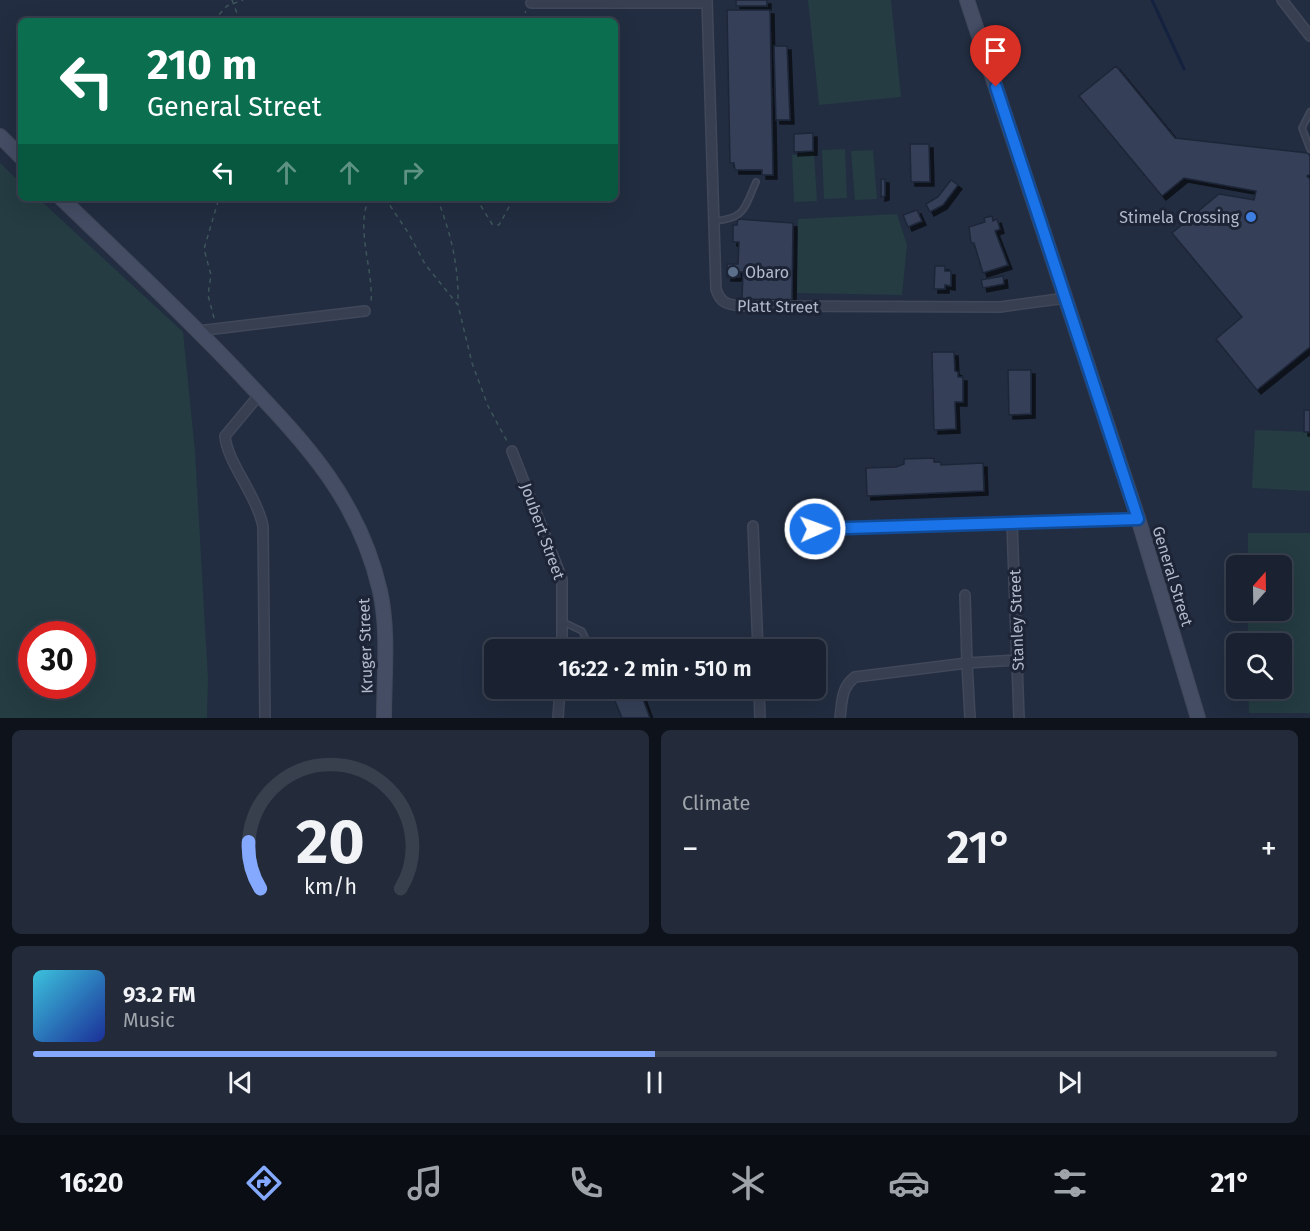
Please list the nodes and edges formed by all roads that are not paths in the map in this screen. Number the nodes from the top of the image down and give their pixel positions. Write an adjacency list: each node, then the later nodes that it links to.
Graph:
1 (968, 0): 13 (main road, General Street)
2 (1282, 0): 5 (street)
3 (708, 1): 4 (street); 12 (street, Platt Street)
4 (531, 3)
5 (1310, 36)
6 (1310, 112): 8 (lane)
7 (0, 136): 9 (main road)
8 (1310, 149)
9 (18, 154)
10 (756, 182): 12 (lane)
11 (65, 201): 15 (main road, Kruger Street)
12 (713, 221): 13 (street, Platt Street)
13 (1066, 298): 18 (main road, General Street)
14 (365, 311): 15 (street)
15 (198, 331): 16 (main road, Kruger Street)
16 (259, 395): 31 (street); 32 (main road, Kruger Street)
17 (512, 451): 23 (street, Joubert Street)
18 (1138, 519): 19 (street); 38 (main road, General Street)
19 (1012, 523): 21 (street); 27 (street, Stanley Street)
20 (753, 526): 26 (street)
21 (815, 529)
22 (964, 595): 28 (street)
23 (564, 622): 24 (street, Joubert Street); 25 (lane)
24 (563, 639)
25 (586, 639)
26 (758, 639)
27 (1017, 660): 28 (street); 37 (street, Stanley Street)
28 (967, 663): 35 (street); 36 (street)
29 (559, 699): 33 (street)
30 (759, 699): 34 (street)
31 (264, 718)
32 (384, 718)
33 (558, 718)
34 (760, 718)
35 (840, 718)
36 (970, 718)
37 (1019, 718)
38 (1198, 718)

